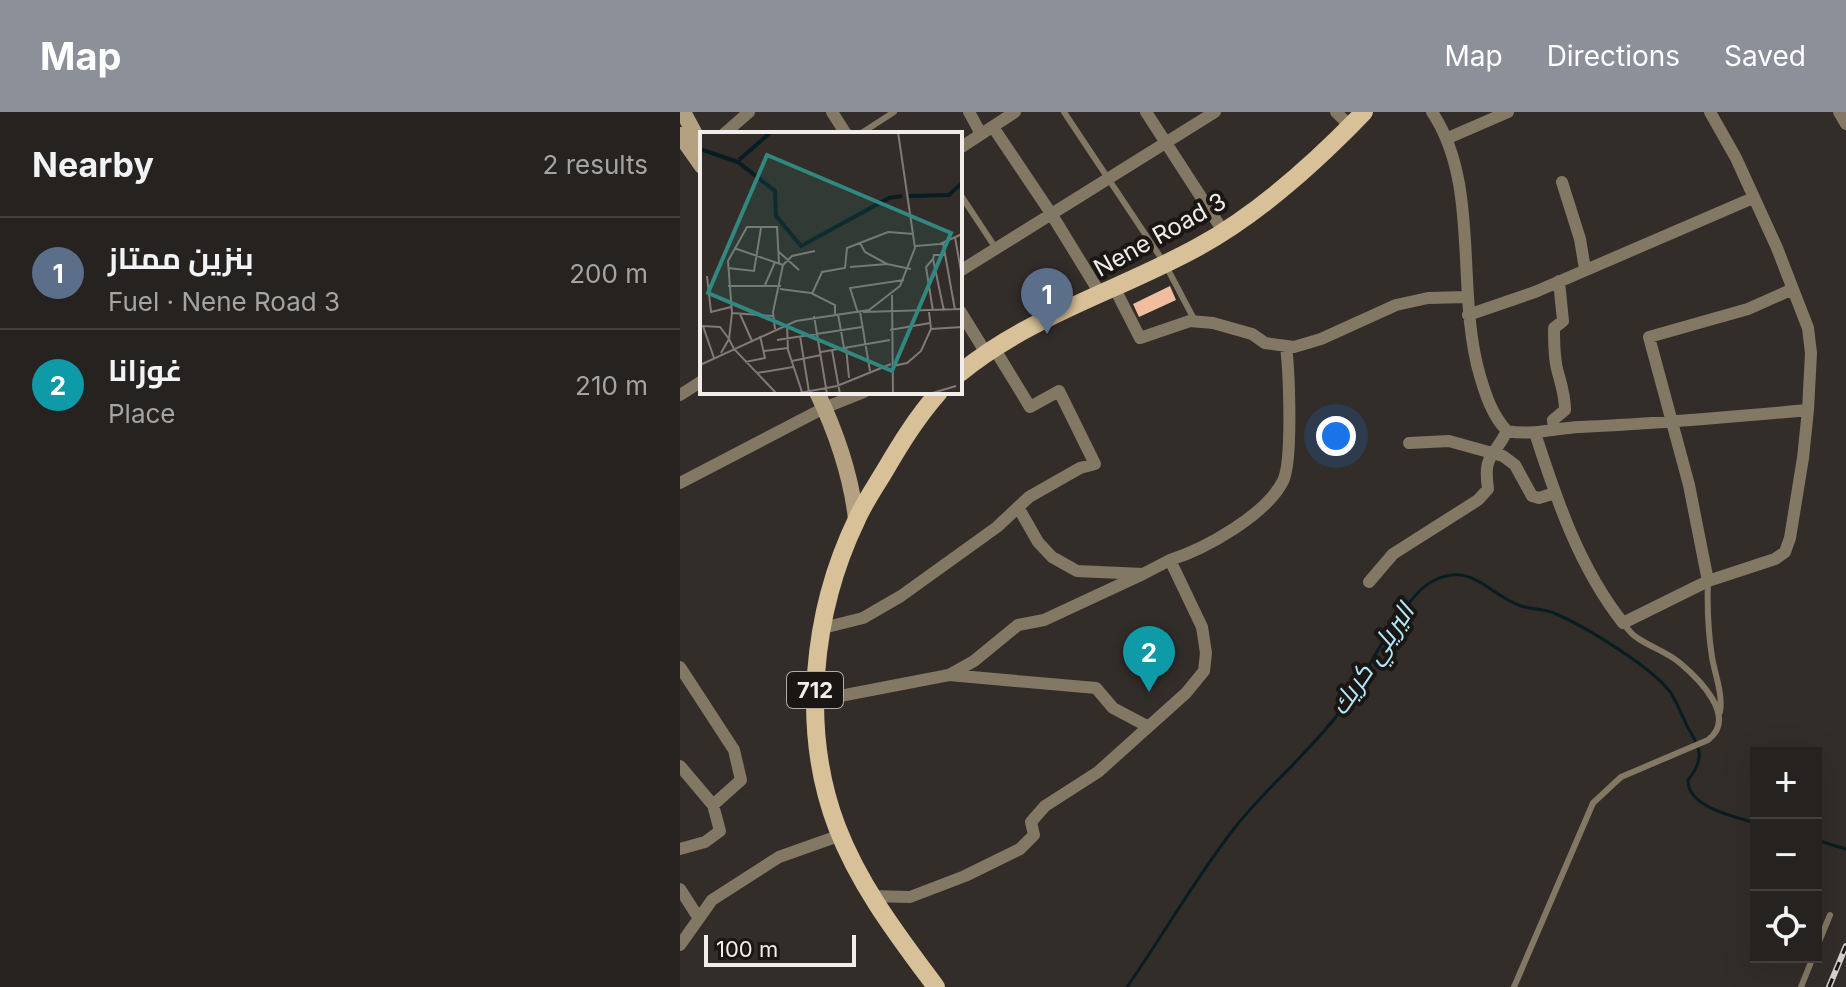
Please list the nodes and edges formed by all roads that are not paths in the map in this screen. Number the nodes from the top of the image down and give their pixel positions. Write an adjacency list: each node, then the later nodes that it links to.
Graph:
1 (683, 112): 23 (street)
2 (749, 112): 18 (street)
3 (832, 112): 19 (street)
4 (894, 112): 20 (lane)
5 (969, 112): 17 (street)
6 (1015, 112): 17 (street)
7 (1064, 112): 26 (lane)
8 (1146, 112): 22 (street)
9 (1215, 112): 22 (street)
10 (1336, 112): 15 (street)
11 (1432, 112): 21 (street)
12 (1508, 112): 21 (street)
13 (1710, 112): 29 (street)
14 (1839, 112): 16 (street)
15 (1357, 119): 31 (main road, Nene Road 3)
16 (1846, 124)
17 (987, 130): 24 (street); 30 (street)
18 (726, 132)
19 (845, 132)
20 (863, 132)
21 (1448, 138): 39 (street)
22 (1166, 142): 26 (street); 31 (street)
23 (687, 144): 25 (street)
24 (962, 147)
25 (700, 163)
26 (1109, 179): 30 (street); 33 (lane)
27 (1562, 182): 34 (street)
28 (962, 197): 32 (lane)
29 (1753, 198): 34 (street); 37 (street)
30 (1052, 215): 32 (street); 38 (street)
31 (1223, 231): 33 (main road, Nene Road 3)
32 (997, 249): 35 (street)
33 (1165, 264): 38 (main road, Nene Road 3); 42 (lane)
34 (1585, 269): 36 (street)
35 (962, 270)
36 (1559, 281): 40 (street); 53 (street)
37 (1793, 289): 51 (street); 52 (street)
38 (1108, 292): 42 (street); 44 (main road, Nene Road 3)
39 (1466, 297): 40 (street); 43 (street)
40 (1468, 315): 54 (street)
41 (962, 318): 44 (street)
42 (1195, 321): 43 (street)
43 (1286, 346): 62 (street)
44 (974, 360): 60 (street)
45 (700, 382): 49 (street)
46 (818, 394): 50 (street)
47 (859, 394): 50 (street)
48 (937, 394): 61 (main road, 712)
49 (680, 395)
50 (824, 408): 58 (street); 61 (street)
51 (1808, 410): 52 (street); 64 (street)
52 (1673, 423): 53 (street); 64 (street)
53 (1554, 430): 55 (street)
54 (1507, 431): 55 (street); 57 (street)
55 (1535, 433): 59 (street)
56 (1409, 443): 57 (street)
57 (1492, 453): 59 (street); 65 (street)
58 (680, 483)
59 (1555, 493): 66 (street)
60 (1018, 507): 63 (street); 67 (street)
61 (856, 519): 67 (main road, 712)
62 (1170, 560): 63 (street); 72 (street)
63 (1143, 574): 69 (street)
64 (1708, 581): 66 (street); 71 (lane)
65 (1369, 582)
66 (1623, 623): 71 (lane)
67 (823, 628): 70 (main road, 712)
68 (680, 667): 74 (street)
69 (949, 675): 70 (street); 72 (street)
70 (814, 701): 75 (main road, 712)
71 (1720, 714): 85 (lane)
72 (1147, 726): 78 (street)
73 (680, 766): 74 (street)
74 (713, 805): 76 (street)
75 (841, 835): 78 (main road, 712); 80 (street)
76 (680, 849)
77 (680, 889): 80 (street)
78 (870, 896): 84 (main road, 712)
79 (1830, 915): 81 (lane)
80 (698, 917): 82 (street)
81 (1822, 934)
82 (680, 945)
83 (1811, 963): 86 (lane)
84 (936, 987)
85 (1514, 987)
86 (1801, 987)

